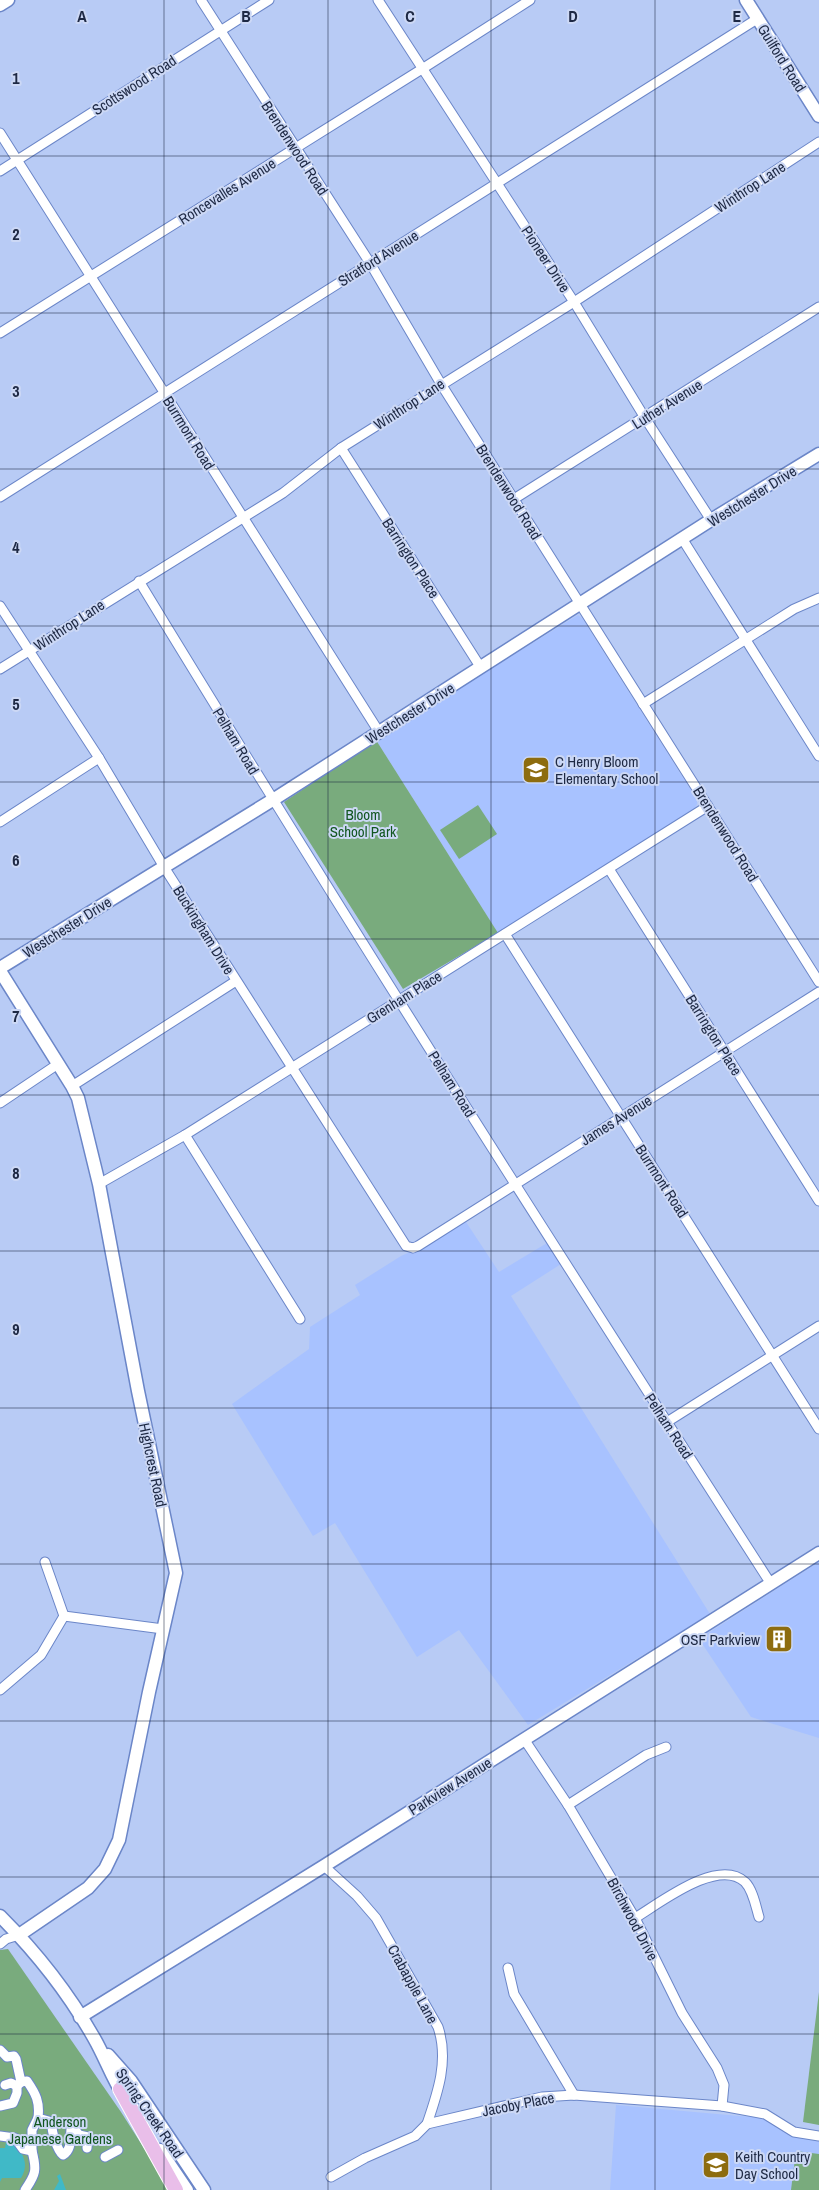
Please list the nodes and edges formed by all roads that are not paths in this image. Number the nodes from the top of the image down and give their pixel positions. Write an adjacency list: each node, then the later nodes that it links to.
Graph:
1 (8, 0): 7 (street)
2 (201, 0): 9 (street, Brendenwood Road)
3 (269, 0): 9 (street, Scottswood Road)
4 (378, 0): 10 (street, Pioneer Drive)
5 (530, 0): 10 (street, Roncevalles Avenue)
6 (746, 0): 8 (street, Guilford Road)
7 (0, 5)
8 (757, 19): 11 (street, Guilford Road); 17 (street, Stratford Avenue)
9 (220, 30): 14 (street, Brendenwood Road); 15 (street, Scottswood Road)
10 (422, 70): 14 (street, Roncevalles Avenue); 17 (street, Pioneer Drive)
11 (819, 116)
12 (0, 133): 15 (street, Burrmont Road)
13 (819, 142): 20 (street, Winthrop Lane)
14 (296, 148): 18 (street, Brendenwood Road); 19 (street, Roncevalles Avenue)
15 (18, 160): 16 (street, Scottswood Road); 19 (street, Burrmont Road)
16 (0, 171)
17 (497, 182): 18 (street, Stratford Avenue); 20 (street, Pioneer Drive)
18 (370, 264): 23 (street, Brendenwood Road); 24 (street, Stratford Avenue)
19 (92, 275): 22 (street, Roncevalles Avenue); 24 (street, Burrmont Road)
20 (574, 302): 23 (street, Winthrop Lane); 25 (street, Pioneer Drive)
21 (819, 307): 25 (street, Luther Avenue)
22 (0, 332)
23 (441, 384): 26 (street, Winthrop Lane); 29 (street, Brendenwood Road)
24 (164, 392): 28 (street, Stratford Avenue); 30 (street, Burrmont Road)
25 (645, 418): 29 (street, Luther Avenue); 31 (street, Pioneer Drive)
26 (341, 448): 30 (street, Winthrop Lane); 39 (street, Barrington Place)
27 (819, 454): 31 (street, Westchester Drive)
28 (0, 497)
29 (514, 500): 35 (street, Brendenwood Road)
30 (242, 518): 33 (street, Winthrop Lane); 42 (street, Burrmont Road)
31 (711, 520): 32 (street, Westchester Drive)
32 (683, 540): 35 (street, Westchester Drive); 37 (street)
33 (138, 581): 38 (street, Winthrop Lane); 45 (street, Pelham Road)
34 (819, 598): 37 (street)
35 (580, 605): 39 (street, Westchester Drive); 41 (street, Brendenwood Road)
36 (0, 606): 38 (street, Buckingham Drive)
37 (744, 639): 41 (street); 43 (street)
38 (29, 651): 40 (street, Winthrop Lane); 44 (street, Buckingham Drive)
39 (481, 668): 42 (street, Westchester Drive)
40 (0, 669)
41 (644, 704): 46 (street, Brendenwood Road)
42 (379, 732): 45 (street, Westchester Drive)
43 (819, 756)
44 (99, 758): 47 (street); 48 (street, Buckingham Drive)
45 (272, 800): 48 (street, Westchester Drive); 55 (street, Pelham Road)
46 (708, 806): 49 (street, Grenham Place); 53 (street, Brendenwood Road)
47 (0, 822)
48 (164, 867): 51 (street, Westchester Drive); 52 (street, Buckingham Drive)
49 (609, 868): 50 (street, Grenham Place); 56 (street, Barrington Place)
50 (505, 934): 55 (street, Grenham Place); 61 (street, Burrmont Road)
51 (0, 970): 57 (street, Highcrest Road)
52 (236, 981): 58 (street, Buckingham Drive); 59 (street)
53 (819, 982)
54 (819, 992): 56 (street, James Avenue)
55 (399, 1000): 58 (street, Grenham Place); 64 (street, Pelham Road)
56 (724, 1051): 61 (street, James Avenue); 65 (street, Barrington Place)
57 (58, 1064): 59 (street, Highcrest Road); 60 (street)
58 (291, 1067): 62 (street, Grenham Place); 66 (street, Buckingham Drive)
59 (72, 1086): 63 (street, Highcrest Road)
60 (0, 1103)
61 (621, 1118): 64 (street, James Avenue); 69 (street, Burrmont Road)
62 (185, 1135): 63 (street, Grenham Place); 67 (street)
63 (99, 1184): 76 (street, Highcrest Road)
64 (514, 1184): 66 (street, James Avenue); 70 (street, Pelham Road)
65 (819, 1201)
66 (413, 1248)
67 (300, 1318)
68 (819, 1326): 69 (street)
69 (773, 1354): 70 (street); 71 (street, Burrmont Road)
70 (666, 1422): 74 (street, Pelham Road)
71 (819, 1429)
72 (819, 1553): 74 (street, Parkview Avenue)
73 (45, 1562): 75 (street)
74 (771, 1584): 78 (street, Parkview Avenue)
75 (64, 1616): 76 (street); 77 (street)
76 (163, 1629): 85 (street, Highcrest Road)
77 (0, 1690)
78 (524, 1740): 80 (street, Birchwood Drive); 81 (street, Parkview Avenue)
79 (666, 1747): 80 (street)
80 (568, 1805): 84 (street, Birchwood Drive)
81 (324, 1866): 88 (street, Parkview Avenue); 98 (street, Crabapple Lane)
82 (0, 1916): 85 (street, Spring Creek Road)
83 (759, 1917): 84 (street)
84 (635, 1918): 96 (street, Birchwood Drive)
85 (19, 1935): 86 (street); 88 (street, Spring Creek Road)
86 (0, 1944)
87 (508, 1968): 94 (street)
88 (80, 2017): 89 (street, Spring Creek Road)
89 (94, 2038): 93 (street, Spring Creek Road); 109 (street, Spring Creek Road)
90 (0, 2050): 91 (street)
91 (19, 2084): 92 (street); 95 (street); 97 (street)
92 (6, 2085)
93 (120, 2089): 107 (main road); 108 (street, Spring Creek Road)
94 (574, 2096): 96 (street, Jacoby Place); 98 (street, Jacoby Place)
95 (0, 2106)
96 (722, 2106): 100 (street, Jacoby Place)
97 (38, 2118): 101 (street); 103 (street)
98 (427, 2124): 105 (street, Jacoby Place)
99 (0, 2136): 103 (street)
100 (819, 2136)
101 (87, 2148)
102 (118, 2150): 104 (street)
103 (32, 2151): 106 (street)
104 (105, 2157)
105 (331, 2177)
106 (25, 2190)
107 (176, 2190)
108 (187, 2190)
109 (204, 2190)

